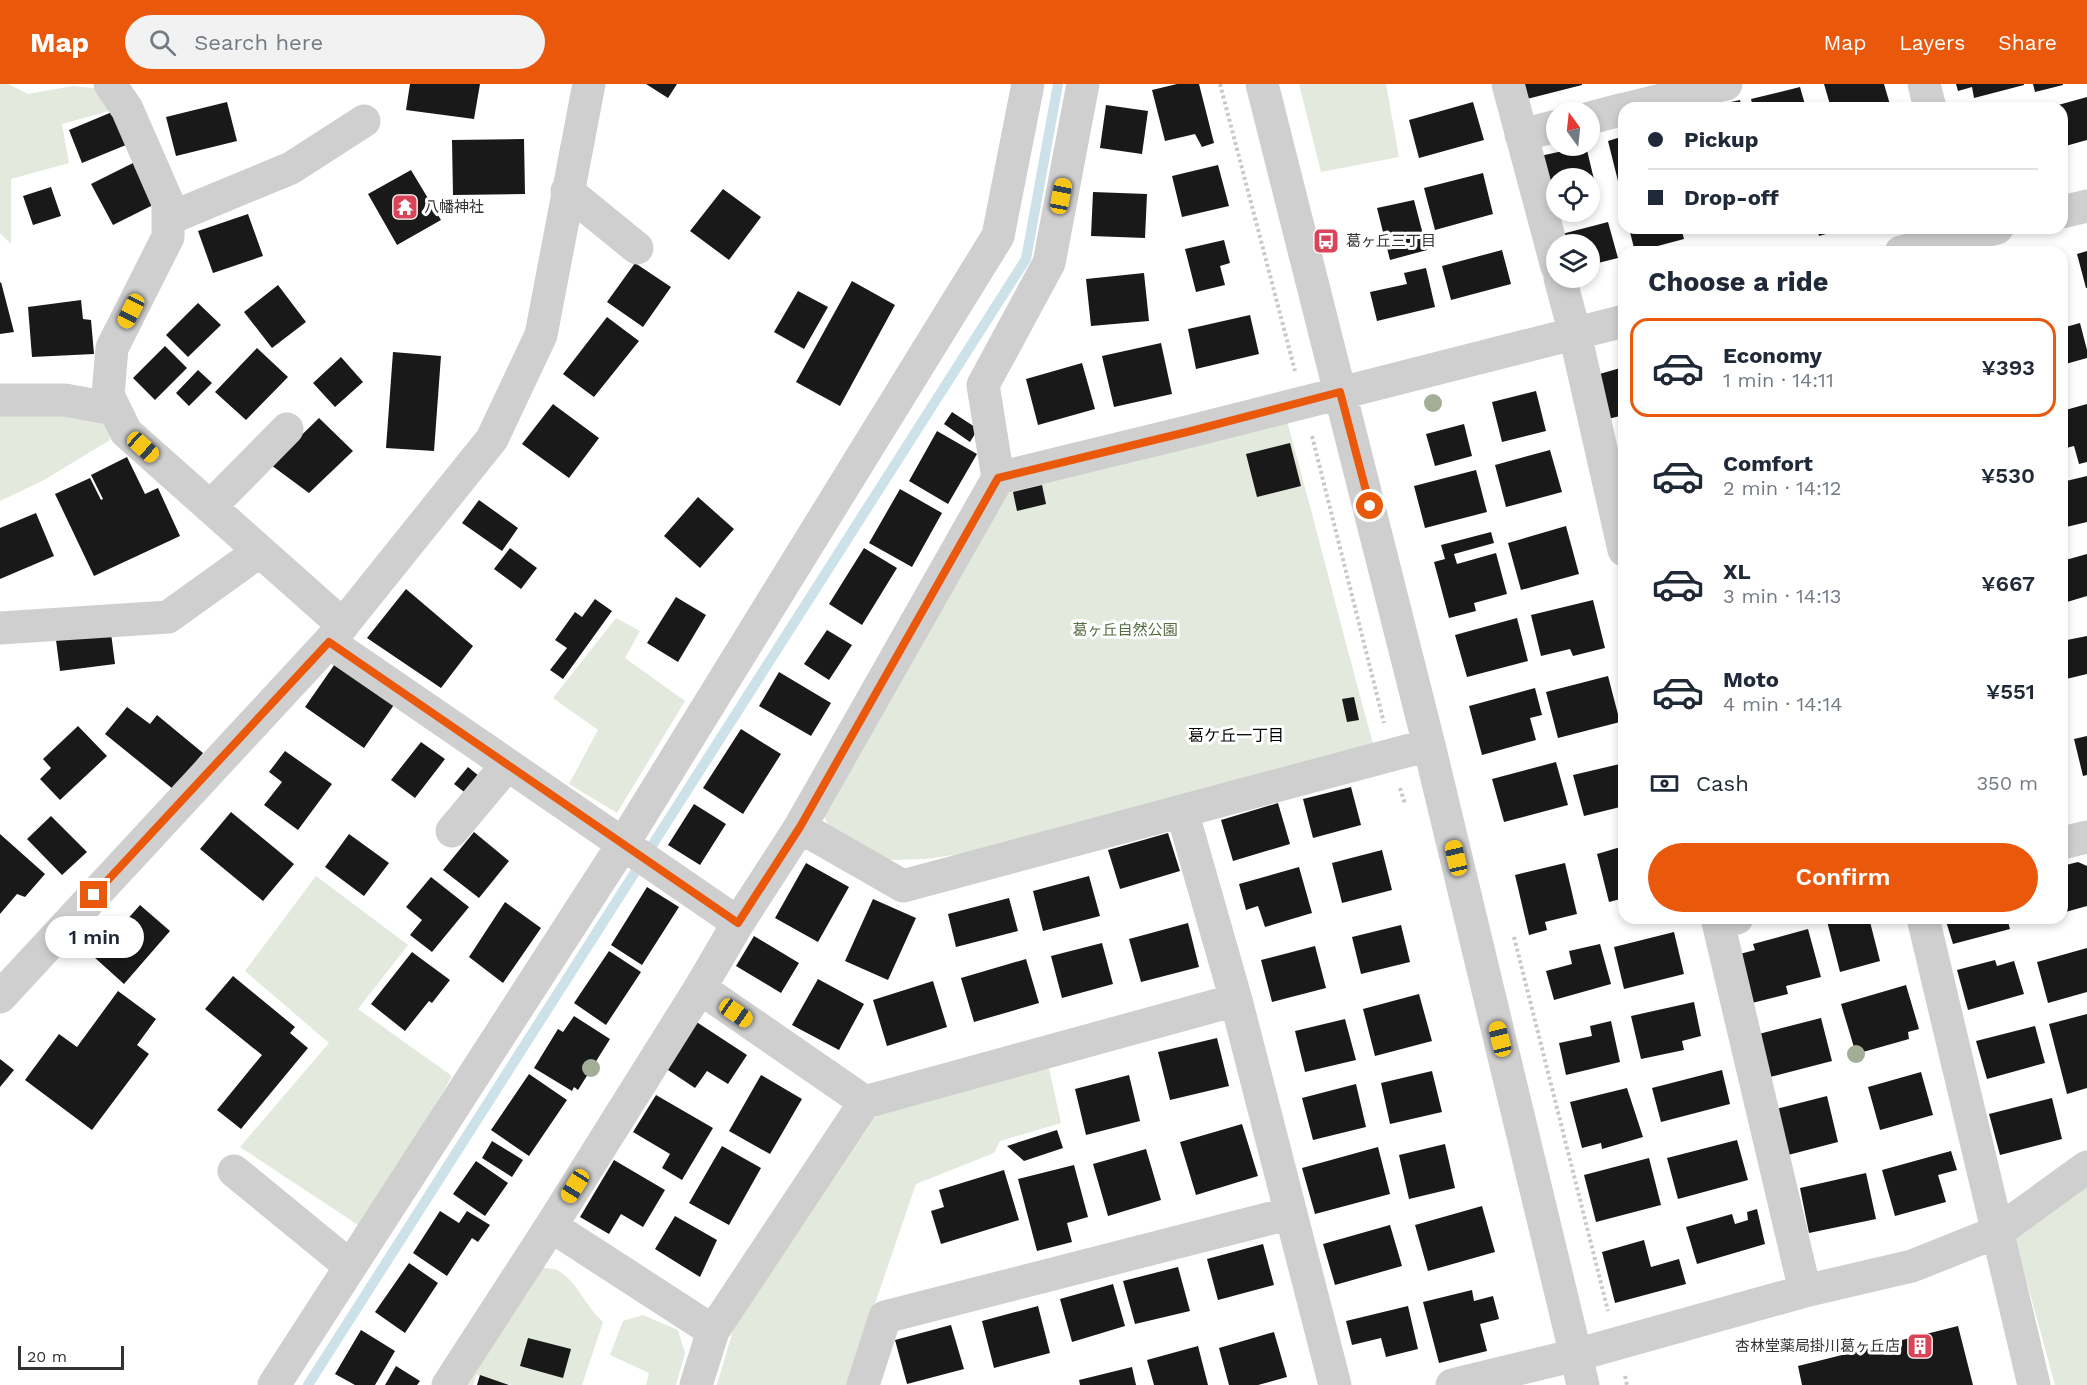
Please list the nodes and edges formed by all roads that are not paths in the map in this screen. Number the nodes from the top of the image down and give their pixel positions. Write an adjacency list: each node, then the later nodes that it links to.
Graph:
1 (110, 84): 19 (street)
2 (589, 84): 16 (street)
3 (1029, 84): 45 (street)
4 (1083, 84): 32 (street)
5 (1262, 84): 28 (street)
6 (1508, 84): 15 (street)
7 (1924, 84): 10 (street)
8 (1717, 85): 9 (street)
9 (1652, 102)
10 (1928, 102)
11 (1618, 111): 12 (street)
12 (1600, 115)
13 (364, 121): 19 (street)
14 (1546, 129): 15 (street)
15 (1521, 135): 20 (street)
16 (567, 191): 24 (street); 37 (street)
17 (2087, 206): 18 (street)
18 (2068, 211)
19 (168, 219): 30 (street)
20 (1548, 234)
21 (1977, 234): 22 (street)
22 (1960, 239): 23 (street)
23 (1928, 246)
24 (637, 248)
25 (1563, 288): 27 (street)
26 (1618, 323): 27 (street)
27 (1575, 334): 28 (street); 34 (street)
28 (1340, 392): 32 (street); 38 (street)
29 (0, 400): 30 (street)
30 (114, 410): 33 (street)
31 (286, 429): 33 (street)
32 (998, 478): 41 (street)
33 (210, 507): 35 (street)
34 (1618, 524)
35 (260, 552): 36 (street); 37 (street)
36 (0, 628)
37 (336, 634): 39 (street); 50 (street)
38 (1429, 745): 40 (street); 61 (street)
39 (507, 765): 42 (street); 45 (street)
40 (1182, 812): 41 (street); 51 (street)
41 (800, 827): 46 (street)
42 (452, 831)
43 (2087, 837): 44 (street)
44 (2068, 842)
45 (627, 847): 46 (street); 58 (street)
46 (738, 923): 49 (street)
47 (1718, 924): 59 (street)
48 (1924, 924): 57 (street)
49 (700, 988): 52 (street); 56 (street)
50 (0, 997)
51 (1236, 1000): 52 (street); 55 (street)
52 (865, 1102): 60 (street)
53 (234, 1171): 58 (street)
54 (2084, 1173): 57 (street)
55 (1291, 1213): 65 (street); 66 (street)
56 (551, 1226): 60 (street); 63 (street)
57 (1997, 1232): 59 (street); 68 (street)
58 (350, 1266): 62 (street)
59 (1805, 1291): 61 (street)
60 (713, 1331): 64 (street)
61 (1580, 1370): 67 (street)
62 (274, 1385)
63 (448, 1385)
64 (696, 1385)
65 (863, 1385)
66 (1335, 1385)
67 (1452, 1385)
68 (2034, 1385)

